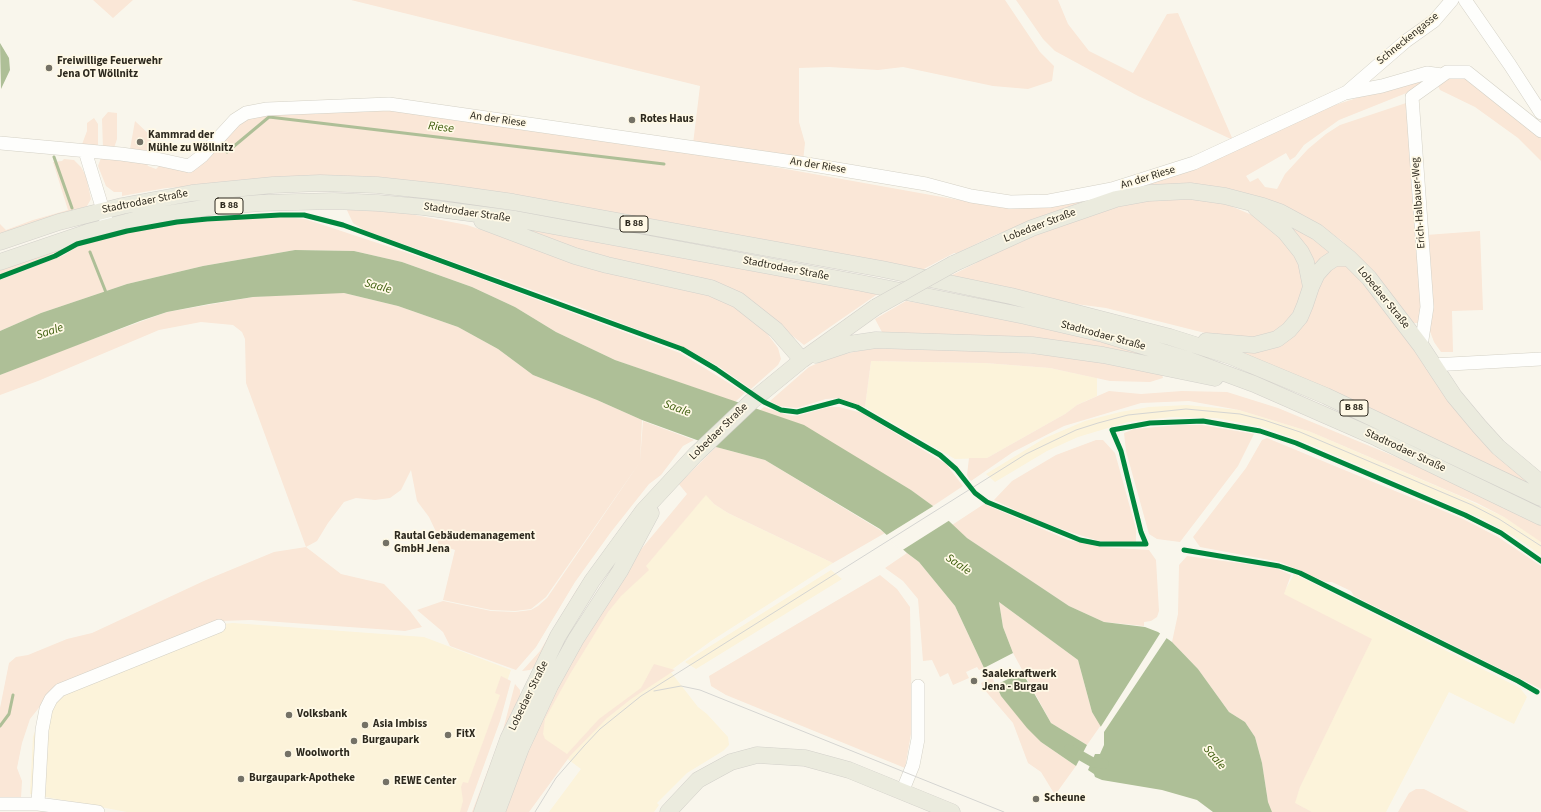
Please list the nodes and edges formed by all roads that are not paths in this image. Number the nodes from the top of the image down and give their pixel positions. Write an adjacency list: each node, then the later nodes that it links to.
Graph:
1 (1452, 0): 4 (street, Schneckengasse)
2 (1465, 0): 5 (street)
3 (1442, 75): 4 (street, An der Riese); 6 (street, An der Riese); 18 (street, Erich-Halbauer-Weg)
4 (1345, 93): 8 (street, An der Riese)
5 (1541, 113)
6 (1541, 131)
7 (0, 143): 8 (street)
8 (85, 151): 10 (street)
9 (1247, 201): 14 (main road, Lobedaer Straße); 16 (main road); 20 (main road, Lobedaer Straße, bridge)
10 (103, 210): 12 (street); 13 (main road, Stadtrodaer Straße / B 88); 17 (main road, Stadtrodaer Straße / B 88)
11 (456, 211): 12 (main road, Stadtrodaer Straße / B 88); 20 (main road); 22 (main road, Stadtrodaer Straße / B 88)
12 (108, 226): 15 (main road, Stadtrodaer Straße / B 88)
13 (0, 242)
14 (1349, 258): 16 (main road); 18 (main road, Lobedaer Straße)
15 (0, 262)
16 (1311, 287): 17 (main road)
17 (1170, 337): 25 (main road, Stadtrodaer Straße / B 88)
18 (1421, 346): 21 (main road, Lobedaer Straße)
19 (1541, 359): 21 (street)
20 (802, 360): 22 (main road); 24 (main road, Lobedaer Straße)
21 (1432, 365): 23 (main road, Lobedaer Straße)
22 (1254, 384): 26 (main road, Stadtrodaer Straße / B 88)
23 (1541, 483)
24 (661, 492): 33 (main road, Lobedaer Straße); 34 (main road, Lobedaer Straße)
25 (1541, 498)
26 (1541, 517)
27 (219, 626): 31 (street)
28 (918, 686): 29 (street)
29 (902, 792): 35 (main road); 36 (main road)
30 (0, 804): 31 (street)
31 (38, 804): 32 (street)
32 (98, 812)
33 (482, 812)
34 (497, 812)
35 (668, 812)
36 (951, 812)

